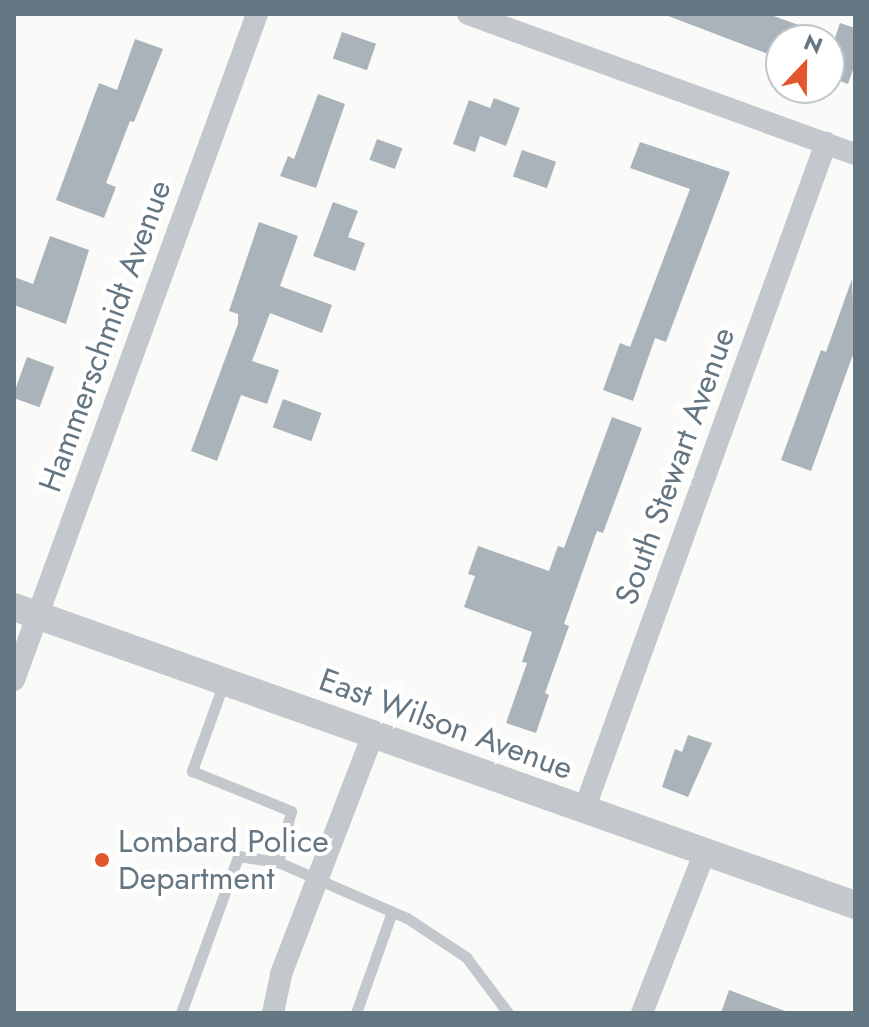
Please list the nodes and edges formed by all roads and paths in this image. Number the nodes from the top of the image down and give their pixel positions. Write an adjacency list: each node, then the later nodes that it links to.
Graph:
1 (257, 14): 5 (street, Hammerschmidt Avenue)
2 (468, 14): 3 (street)
3 (826, 143): 4 (street); 9 (street, South Stewart Avenue)
4 (855, 154)
5 (26, 611): 6 (street, Hammerschmidt Avenue); 7 (street, East Wilson Avenue)
6 (14, 680)
7 (225, 681): 8 (street, East Wilson Avenue); 11 (lane)
8 (373, 734): 9 (street, East Wilson Avenue); 12 (street)
9 (584, 810): 10 (street, East Wilson Avenue)
10 (705, 851): 13 (street, East Wilson Avenue); 19 (street)
11 (278, 862): 12 (lane); 15 (lane)
12 (317, 877): 14 (lane); 16 (street)
13 (855, 905)
14 (392, 912): 17 (lane); 18 (lane)
15 (181, 1013)
16 (273, 1013)
17 (356, 1013)
18 (508, 1013)
19 (642, 1013)

